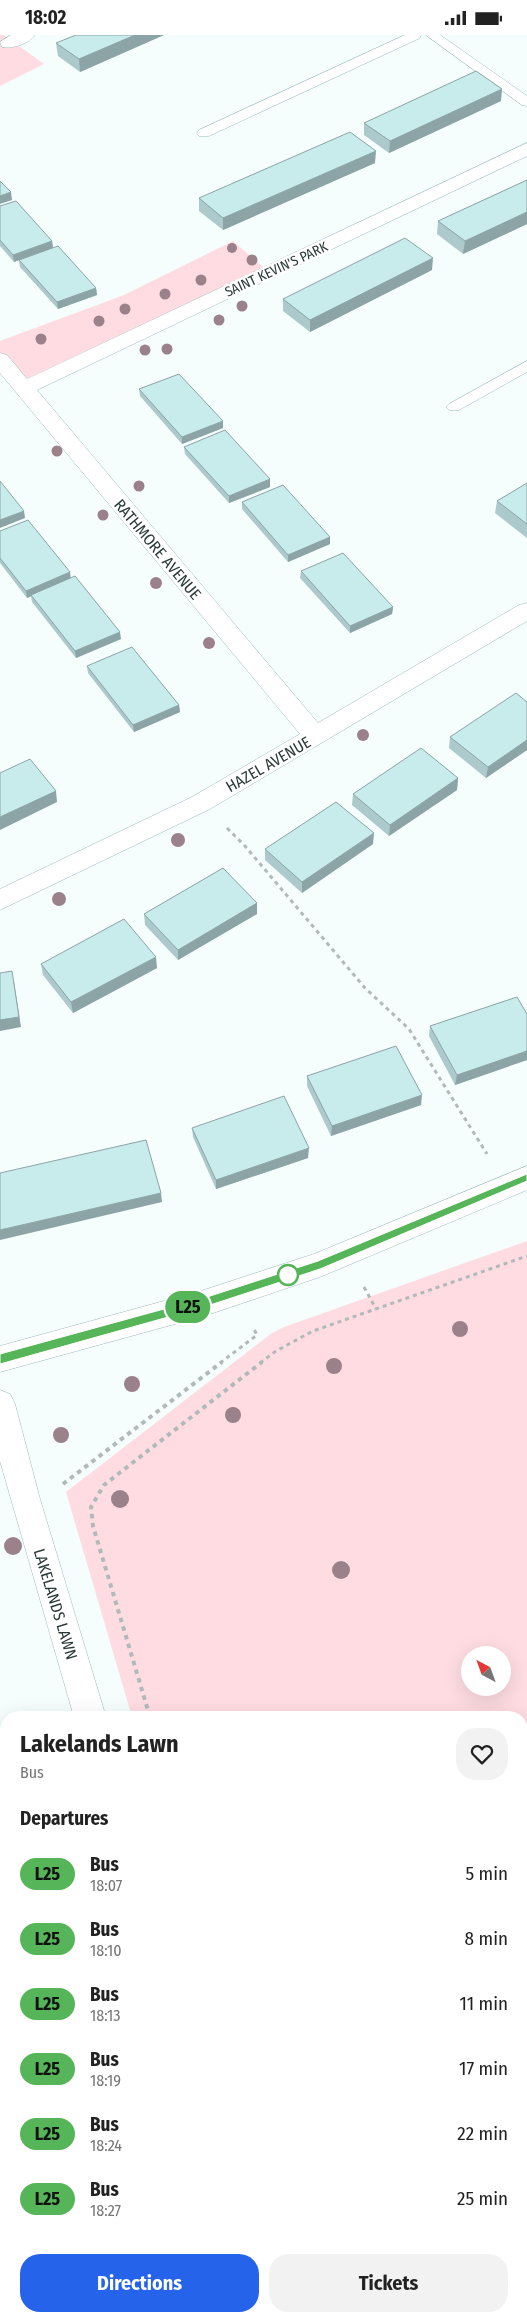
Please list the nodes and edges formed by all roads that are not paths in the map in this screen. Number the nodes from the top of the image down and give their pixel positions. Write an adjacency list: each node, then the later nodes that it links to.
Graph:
1 (26, 35): 4 (street)
2 (415, 35): 6 (lane)
3 (432, 35): 5 (lane)
4 (8, 43)
5 (527, 102)
6 (204, 133)
7 (527, 149): 10 (street, SAINT KEVIN'S PARK)
8 (0, 360): 10 (street, RATHMORE AVENUE)
9 (527, 366): 11 (lane)
10 (24, 388): 13 (street, RATHMORE AVENUE)
11 (454, 407)
12 (527, 611): 13 (street, HAZEL AVENUE)
13 (316, 737): 14 (street, HAZEL AVENUE)
14 (0, 900)
15 (517, 1182): 16 (street)
16 (0, 1359)
17 (0, 1404): 18 (street, LAKELANDS LAWN)
18 (88, 1711)

